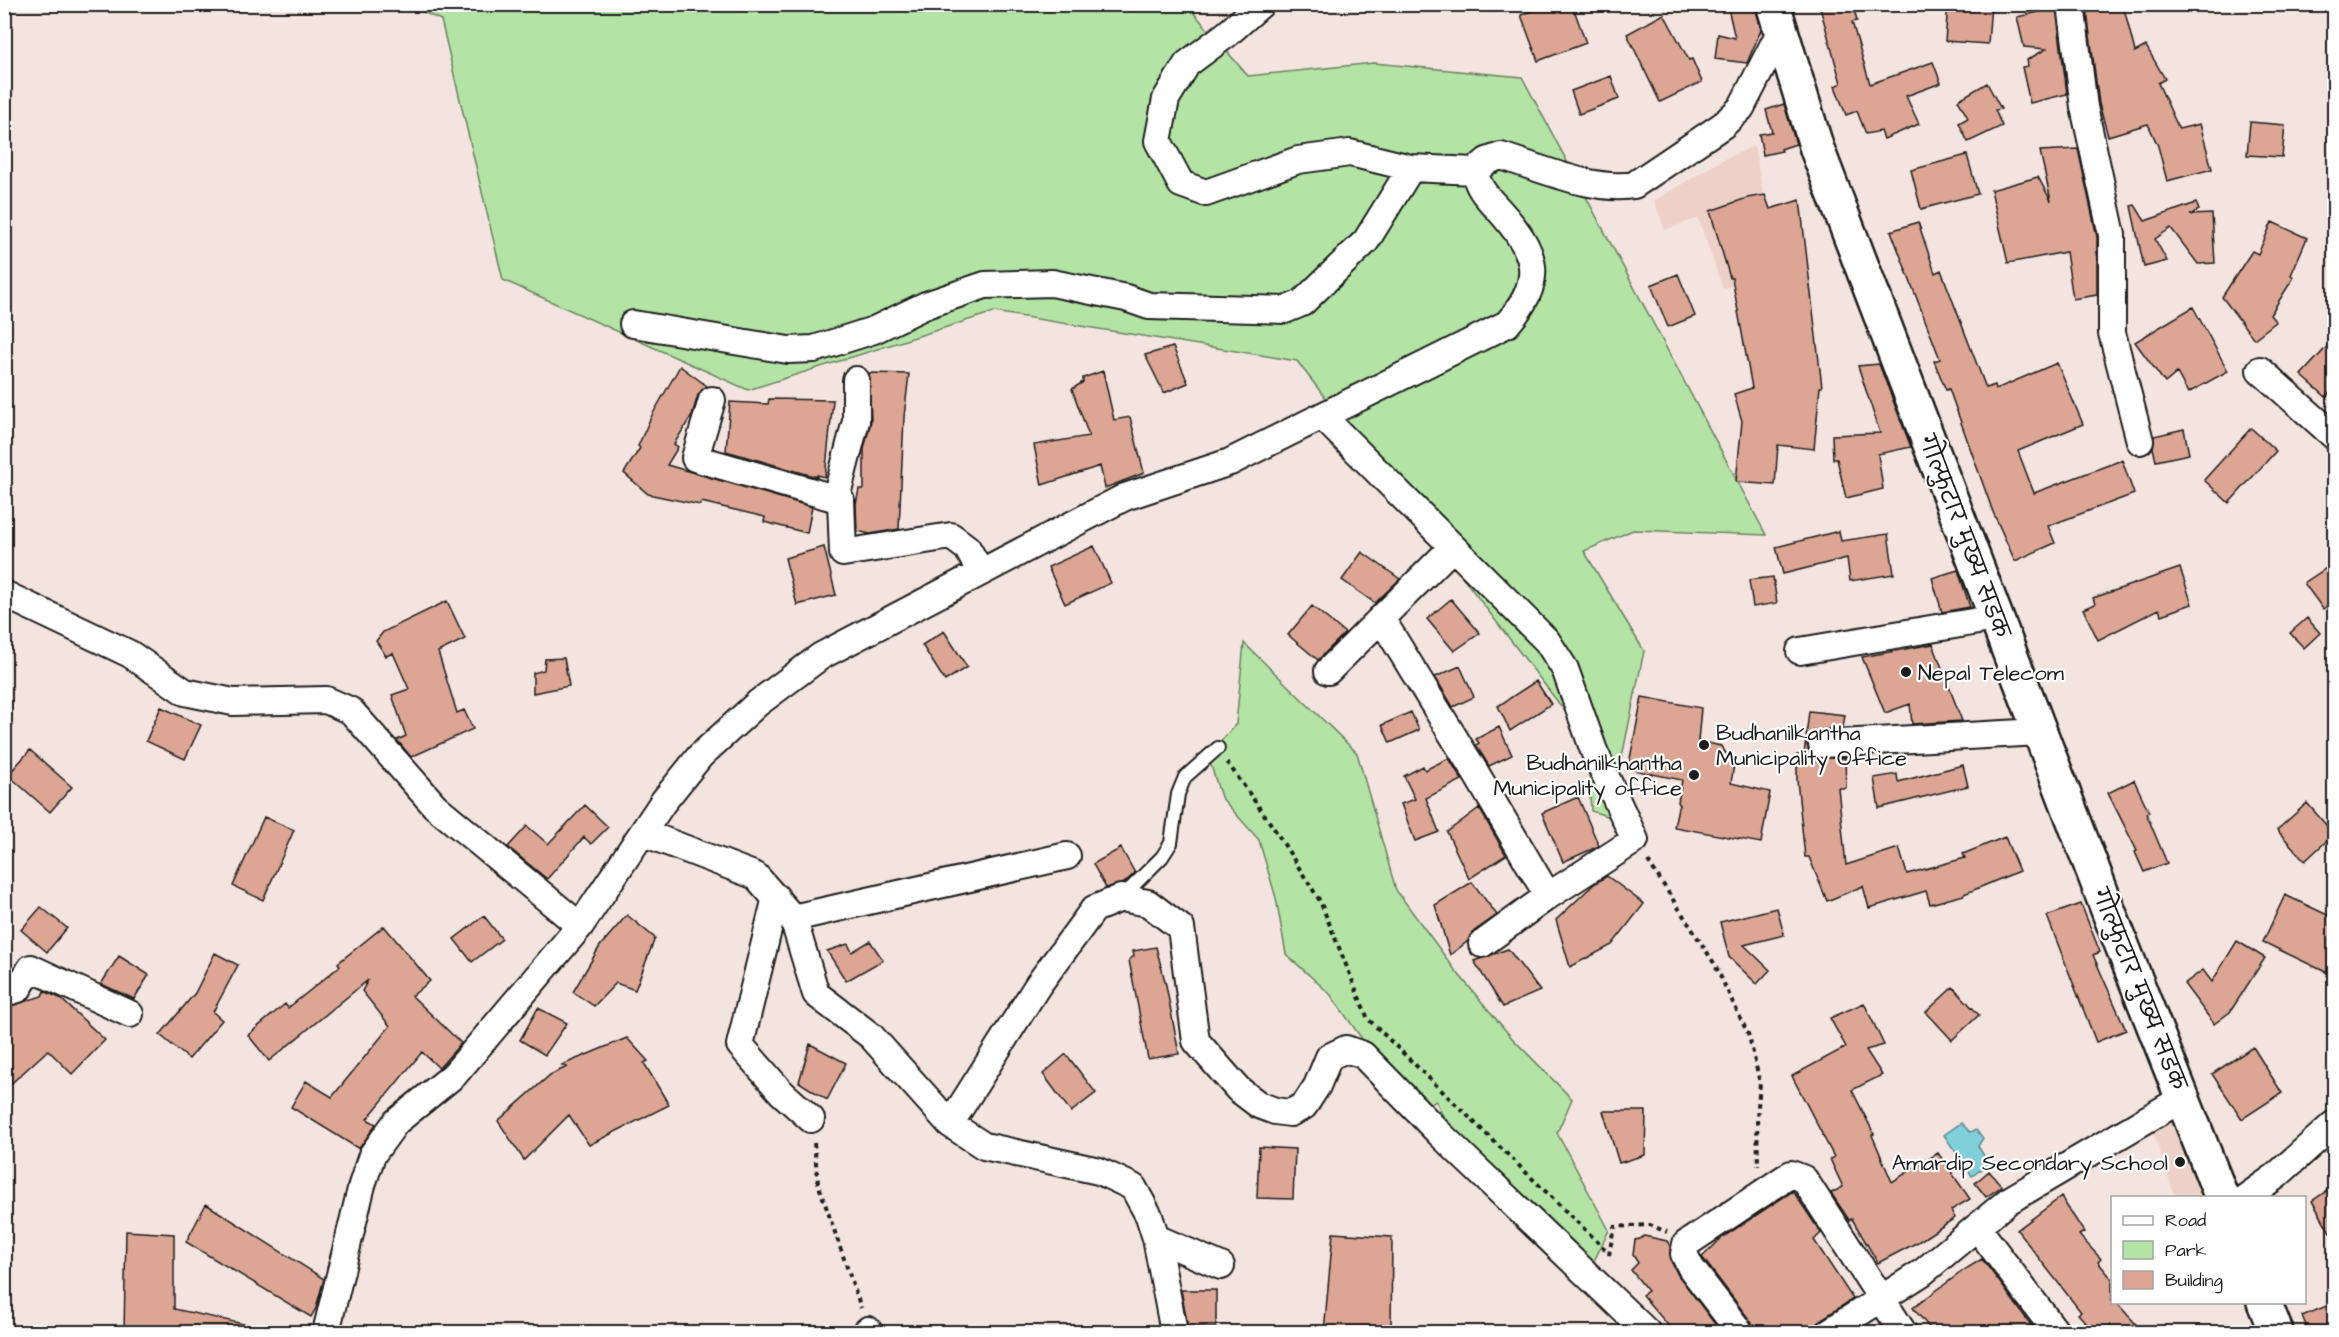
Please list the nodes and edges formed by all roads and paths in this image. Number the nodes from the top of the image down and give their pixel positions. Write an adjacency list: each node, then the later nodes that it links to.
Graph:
1 (1261, 4): 4 (street)
2 (2070, 4): 12 (street)
3 (1776, 18): 5 (street); 18 (main road, गोल्फुटार मुख्य सडक)
4 (1411, 168): 5 (street); 6 (street)
5 (1475, 171): 10 (street)
6 (633, 324)
7 (2260, 370): 11 (street)
8 (856, 380): 13 (street)
9 (712, 400): 13 (street)
10 (1322, 416): 14 (street); 15 (street)
11 (2334, 436)
12 (2140, 441)
13 (836, 498): 15 (street)
14 (1453, 547): 17 (street); 25 (street)
15 (981, 572): 24 (street)
16 (4, 594): 31 (street)
17 (1381, 618): 20 (street); 27 (street)
18 (1996, 618): 19 (street); 21 (main road, गोल्फुटार मुख्य सडक)
19 (1800, 651)
20 (1328, 671)
21 (2040, 732): 22 (street); 35 (main road, गोल्फुटार मुख्य सडक)
22 (1822, 744)
23 (1218, 748): 29 (lane); 45 (path)
24 (644, 833): 28 (street); 31 (street)
25 (1635, 840): 27 (street); 39 (path)
26 (1067, 856): 30 (street)
27 (1548, 896): 32 (street)
28 (776, 897): 30 (street); 36 (street)
29 (1121, 898): 37 (street); 47 (street)
30 (793, 918): 37 (street)
31 (580, 926): 51 (street)
32 (1482, 944)
33 (4, 993): 34 (street)
34 (130, 1014)
35 (2183, 1098): 40 (main road, गोल्फुटार मुख्य सडक); 42 (street)
36 (811, 1119): 50 (path)
37 (950, 1124): 44 (street)
38 (2334, 1124): 41 (street)
39 (1758, 1176)
40 (2222, 1196)
41 (2247, 1196)
42 (1977, 1227): 48 (street); 57 (street)
43 (1677, 1236): 45 (path)
44 (1156, 1238): 46 (street); 52 (street)
45 (1610, 1254): 47 (path)
46 (1221, 1266)
47 (1589, 1277): 53 (street)
48 (1880, 1299): 54 (street); 55 (street); 56 (street)
49 (2265, 1304): 58 (main road)
50 (867, 1331)
51 (326, 1332)
52 (1174, 1332)
53 (1647, 1332)
54 (1740, 1332)
55 (1829, 1332)
56 (1903, 1332)
57 (2056, 1332)
58 (2276, 1332)

